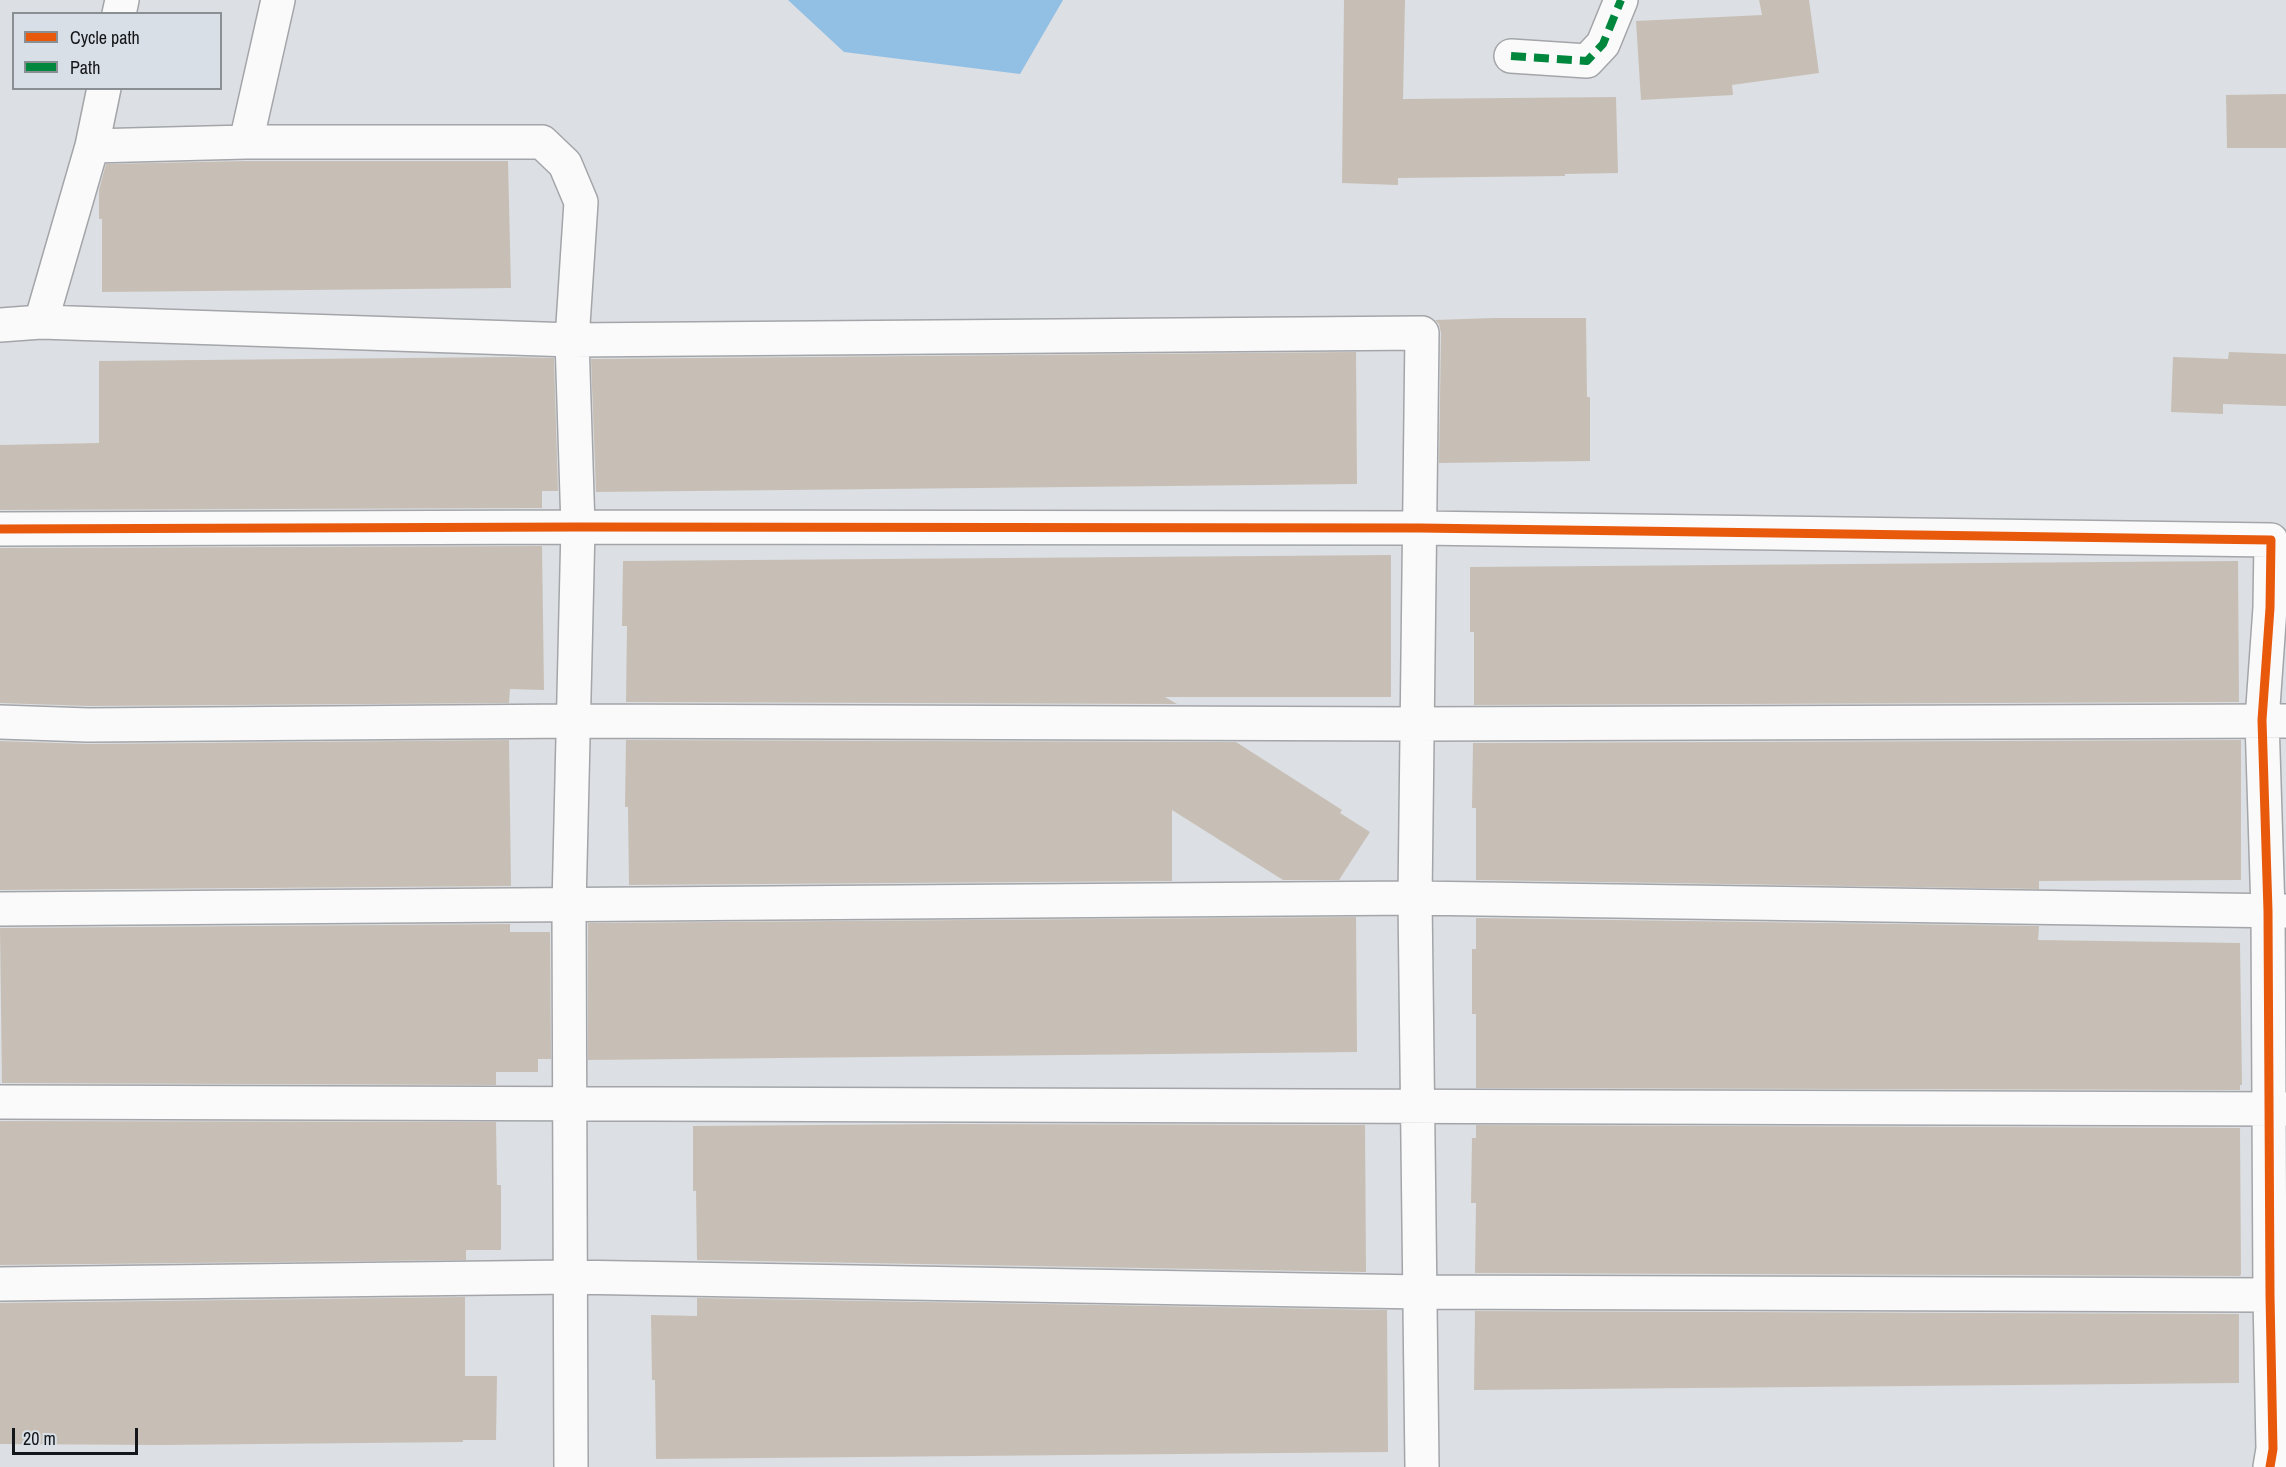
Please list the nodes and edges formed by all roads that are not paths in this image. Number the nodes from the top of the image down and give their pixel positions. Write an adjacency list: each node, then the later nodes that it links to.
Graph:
1 (278, 0): 5 (street)
2 (1621, 0): 3 (street)
3 (1511, 56)
4 (104, 90): 6 (street)
5 (246, 142): 6 (street); 9 (street)
6 (92, 146): 7 (street)
7 (41, 322): 8 (street); 9 (street)
8 (0, 325)
9 (572, 340): 10 (street); 11 (street)
10 (579, 527): 11 (street); 12 (street); 13 (street)
11 (1420, 528): 14 (street); 16 (street)
12 (0, 530)
13 (574, 721): 15 (street); 16 (street); 18 (street)
14 (2274, 721): 16 (street); 20 (street)
15 (0, 722)
16 (1416, 724): 17 (street)
17 (1415, 898): 18 (street); 20 (street); 23 (street)
18 (569, 906): 19 (street); 22 (street)
19 (0, 909)
20 (2277, 911): 24 (street)
21 (0, 1102): 22 (street)
22 (570, 1103): 23 (street); 25 (street)
23 (1416, 1105): 24 (street); 27 (street)
24 (2277, 1109): 28 (street)
25 (570, 1277): 26 (street); 27 (street); 30 (street)
26 (0, 1284)
27 (1421, 1292): 28 (street); 31 (street)
28 (2270, 1295): 29 (street)
29 (2277, 1455)
30 (571, 1467)
31 (1422, 1467)

